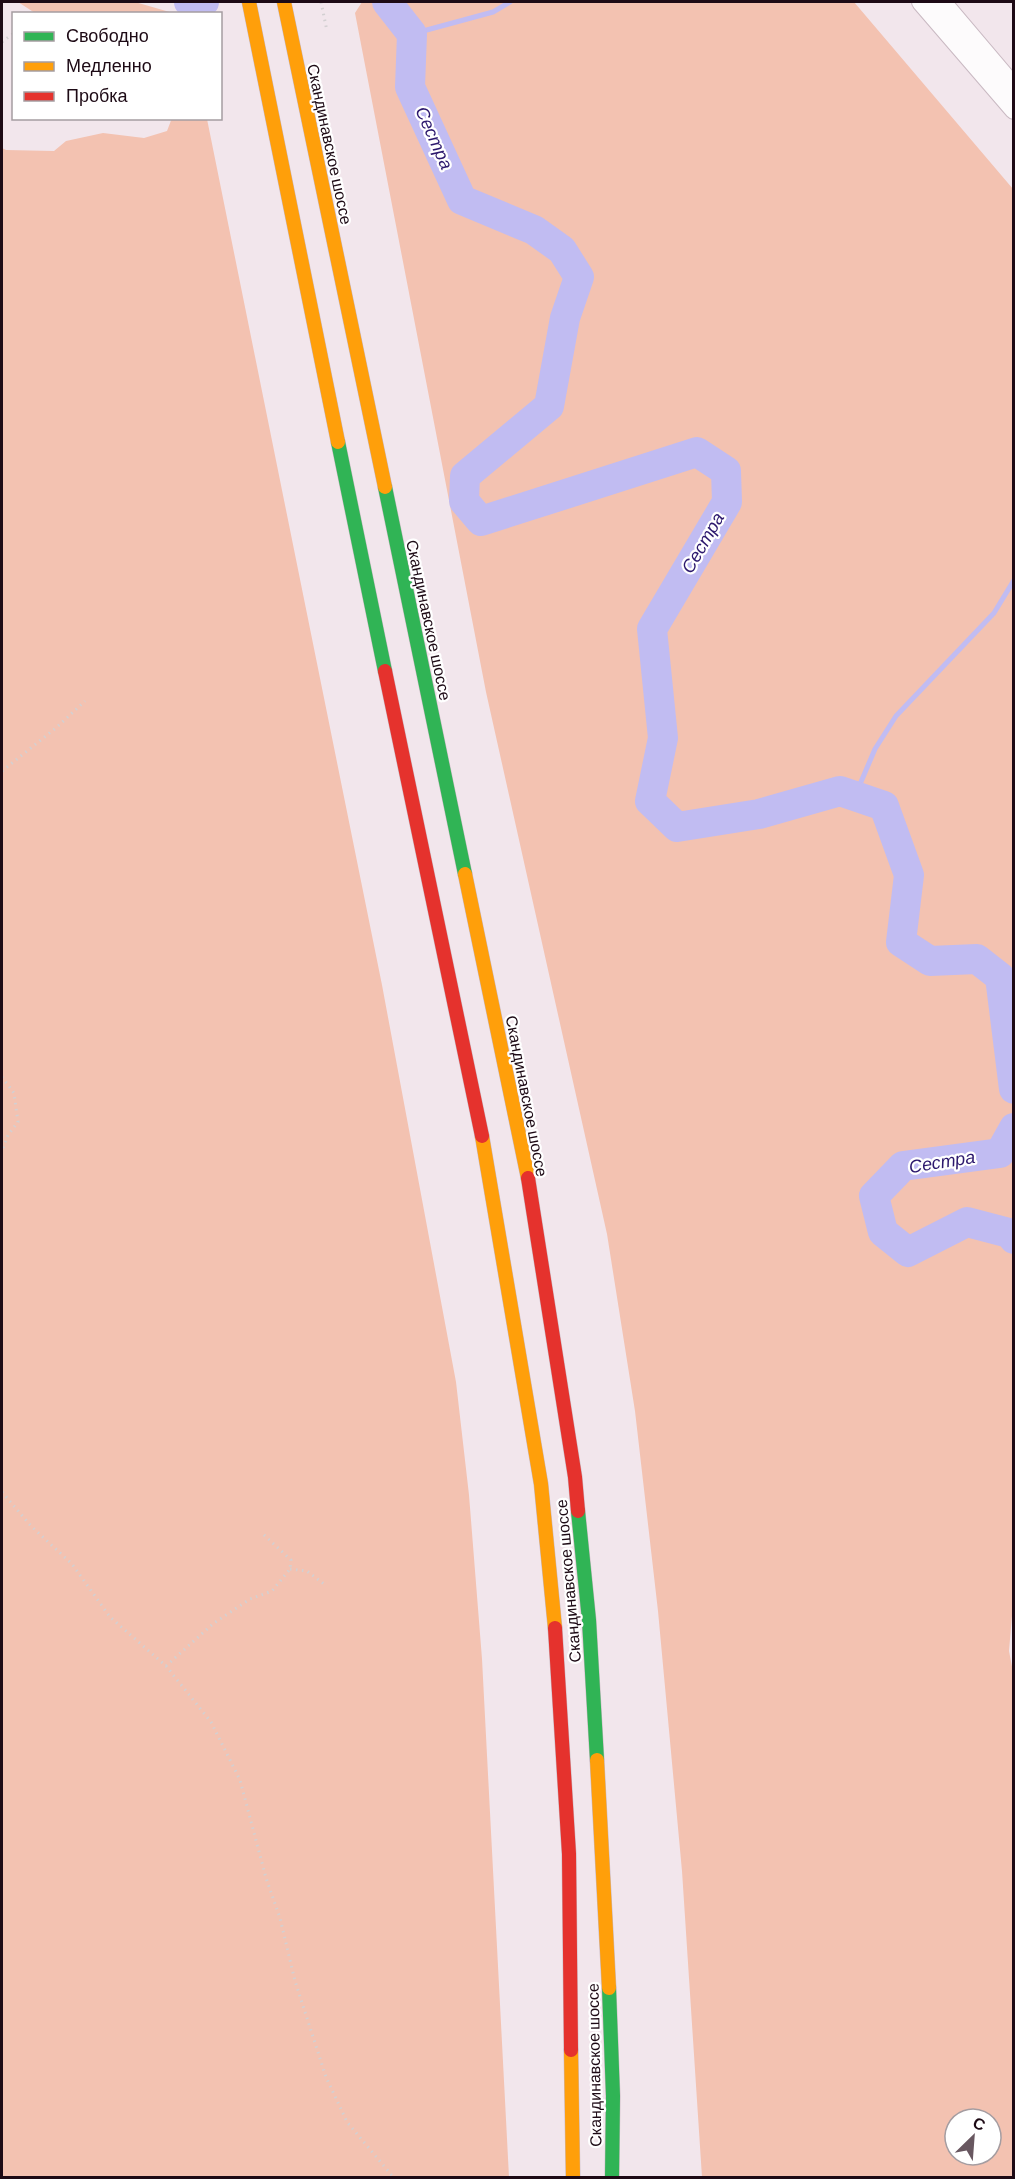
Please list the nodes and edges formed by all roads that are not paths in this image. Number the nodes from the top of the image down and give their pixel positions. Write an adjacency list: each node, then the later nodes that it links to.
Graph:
1 (249, 2): 7 (highway, Скандинавское шоссе)
2 (284, 2): 8 (highway, Скандинавское шоссе)
3 (921, 2): 6 (street)
4 (942, 2): 5 (street)
5 (1014, 87)
6 (1014, 110)
7 (573, 2178)
8 (612, 2178)

